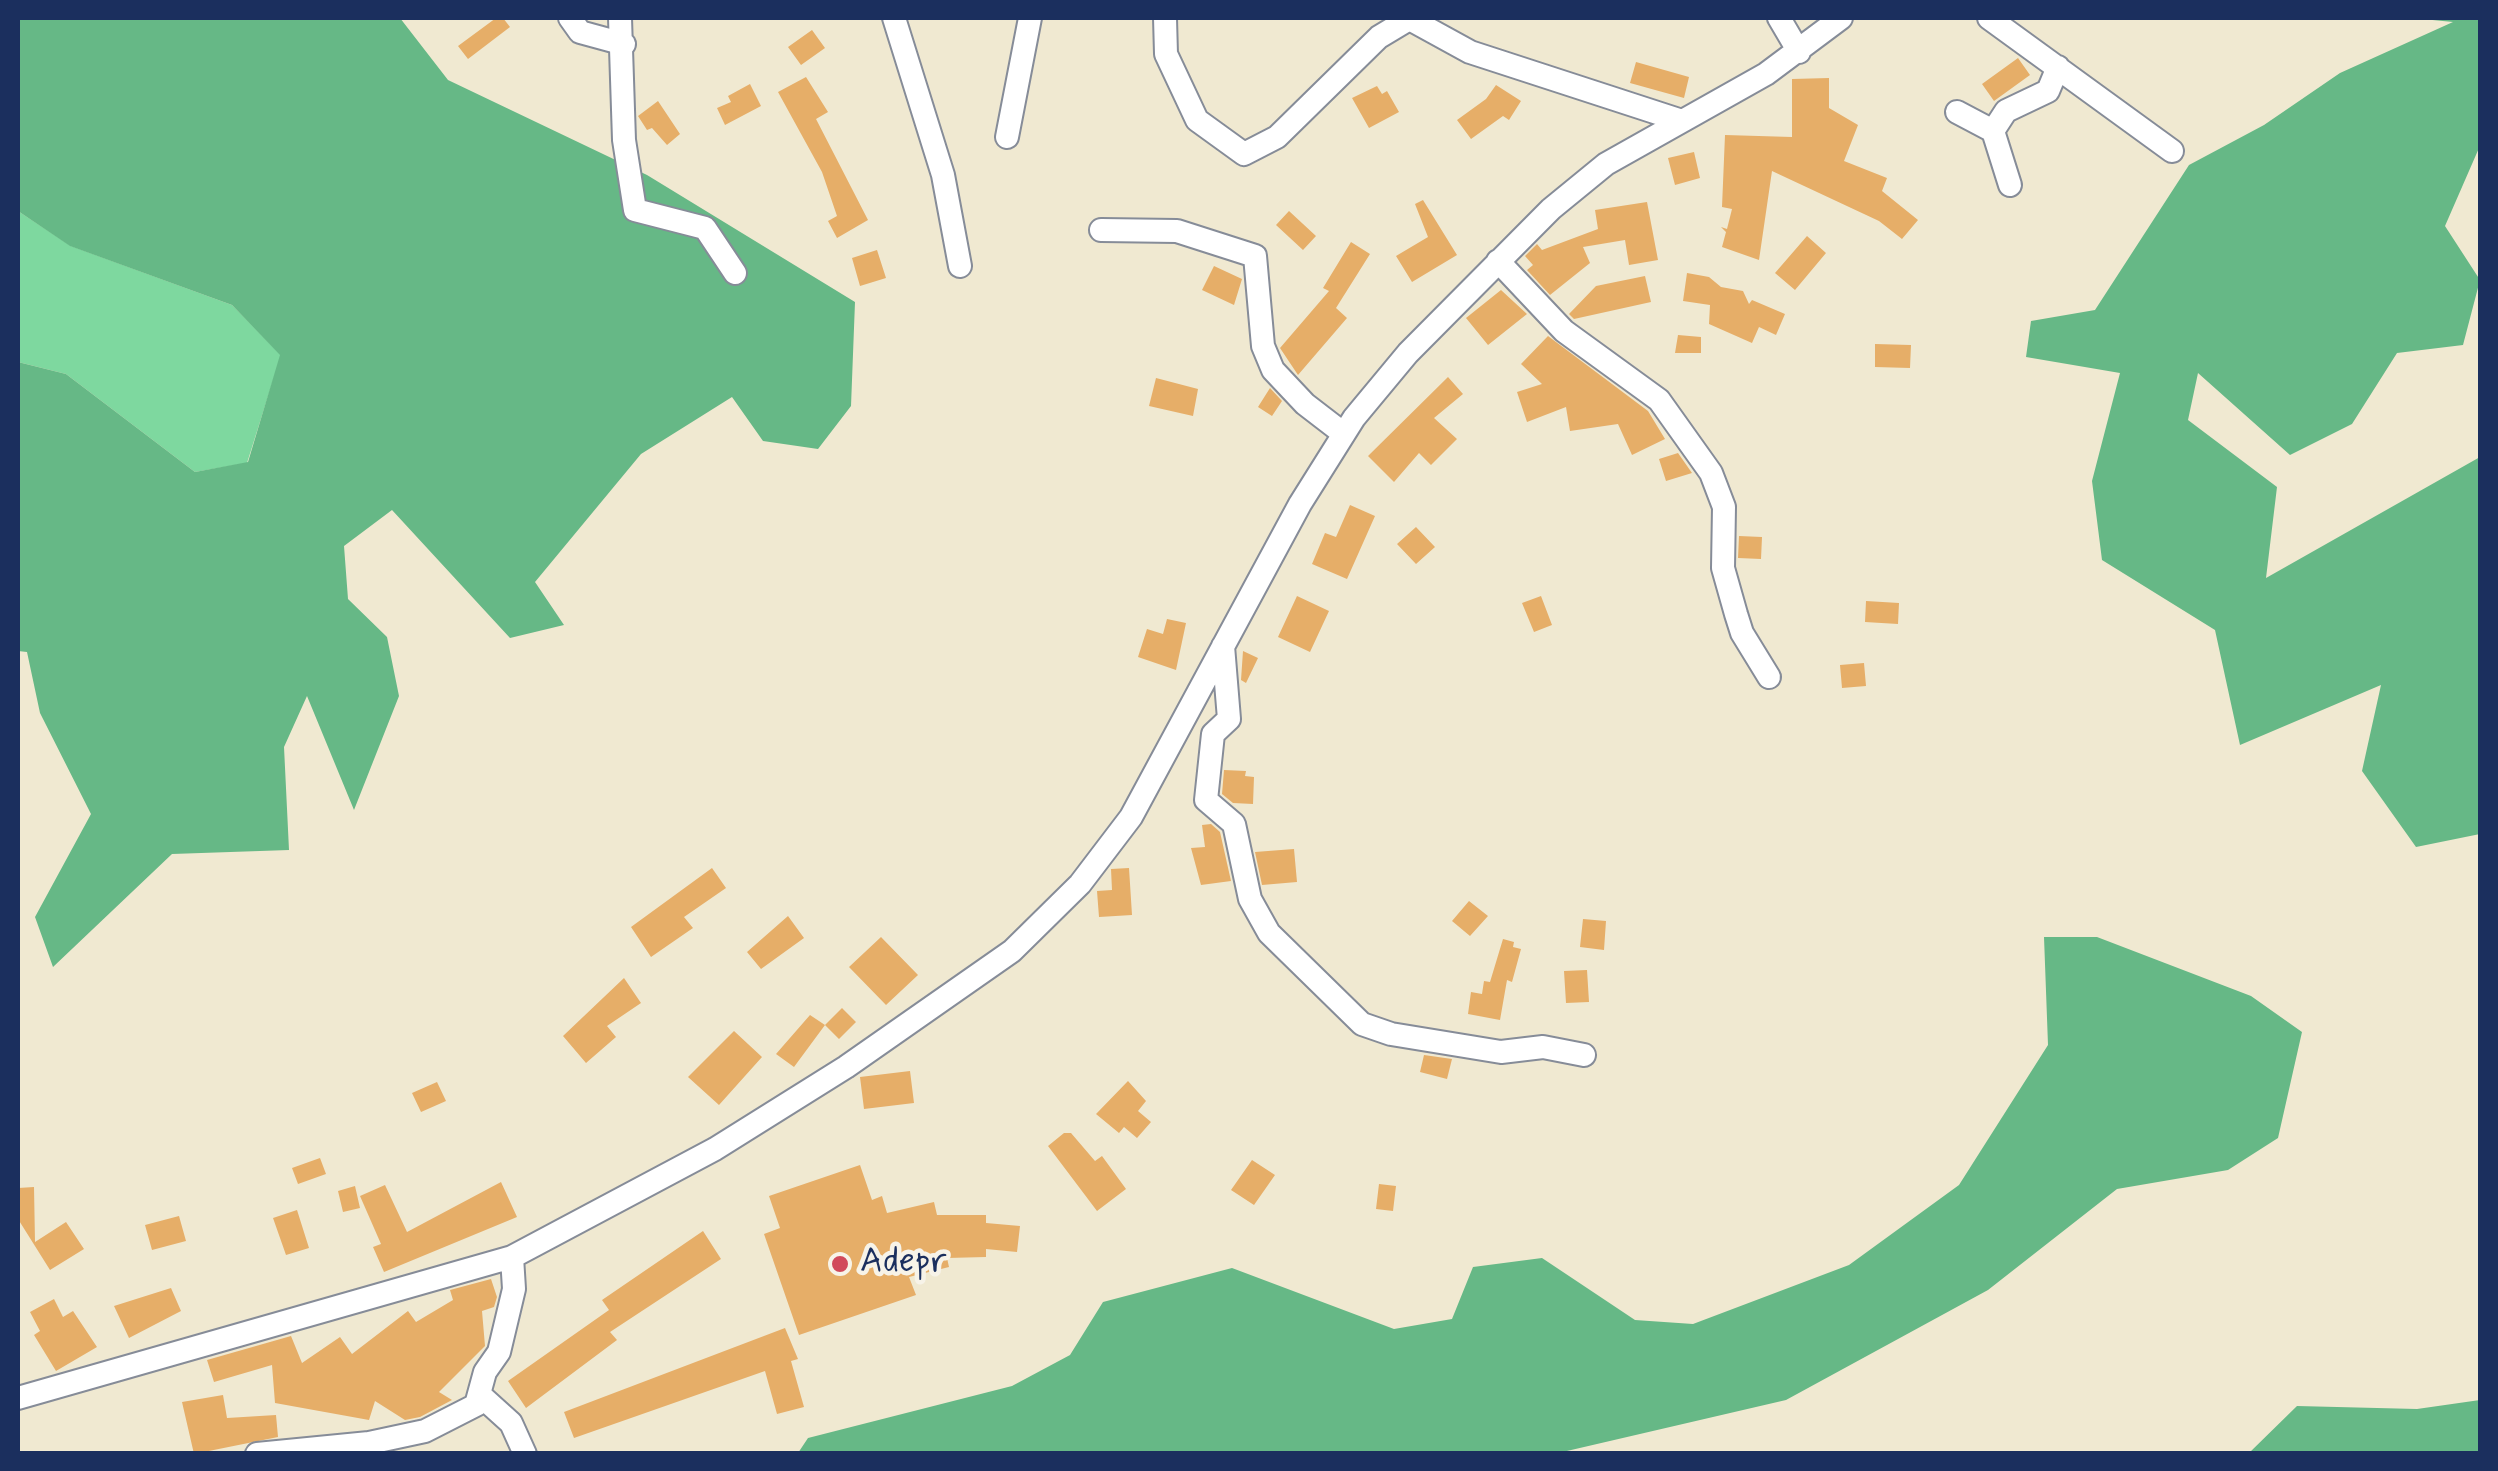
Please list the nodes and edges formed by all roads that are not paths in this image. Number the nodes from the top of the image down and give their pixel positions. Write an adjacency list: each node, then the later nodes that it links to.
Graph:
1 (570, 18): 10 (street)
2 (620, 18): 10 (street)
3 (894, 18): 21 (street)
4 (1030, 18): 16 (street)
5 (1165, 18): 6 (street)
6 (1409, 18): 14 (street)
7 (1778, 18): 11 (street)
8 (1841, 18): 11 (street)
9 (1989, 18): 12 (street)
10 (624, 44): 22 (street)
11 (1799, 52): 14 (street)
12 (2058, 66): 15 (street); 17 (street)
13 (1957, 112): 15 (street)
14 (1679, 120): 20 (street)
15 (1993, 131): 18 (street)
16 (1007, 137)
17 (2172, 150)
18 (2010, 185)
19 (1100, 230): 23 (street)
20 (1498, 261): 23 (street); 25 (street)
21 (960, 266)
22 (734, 273)
23 (1344, 434): 24 (street)
24 (1223, 646): 26 (street); 27 (street)
25 (1768, 677)
26 (1584, 1055)
27 (512, 1257): 28 (street); 29 (street)
28 (480, 1395): 30 (street); 31 (street)
29 (18, 1398)
30 (256, 1454)
31 (524, 1454)

